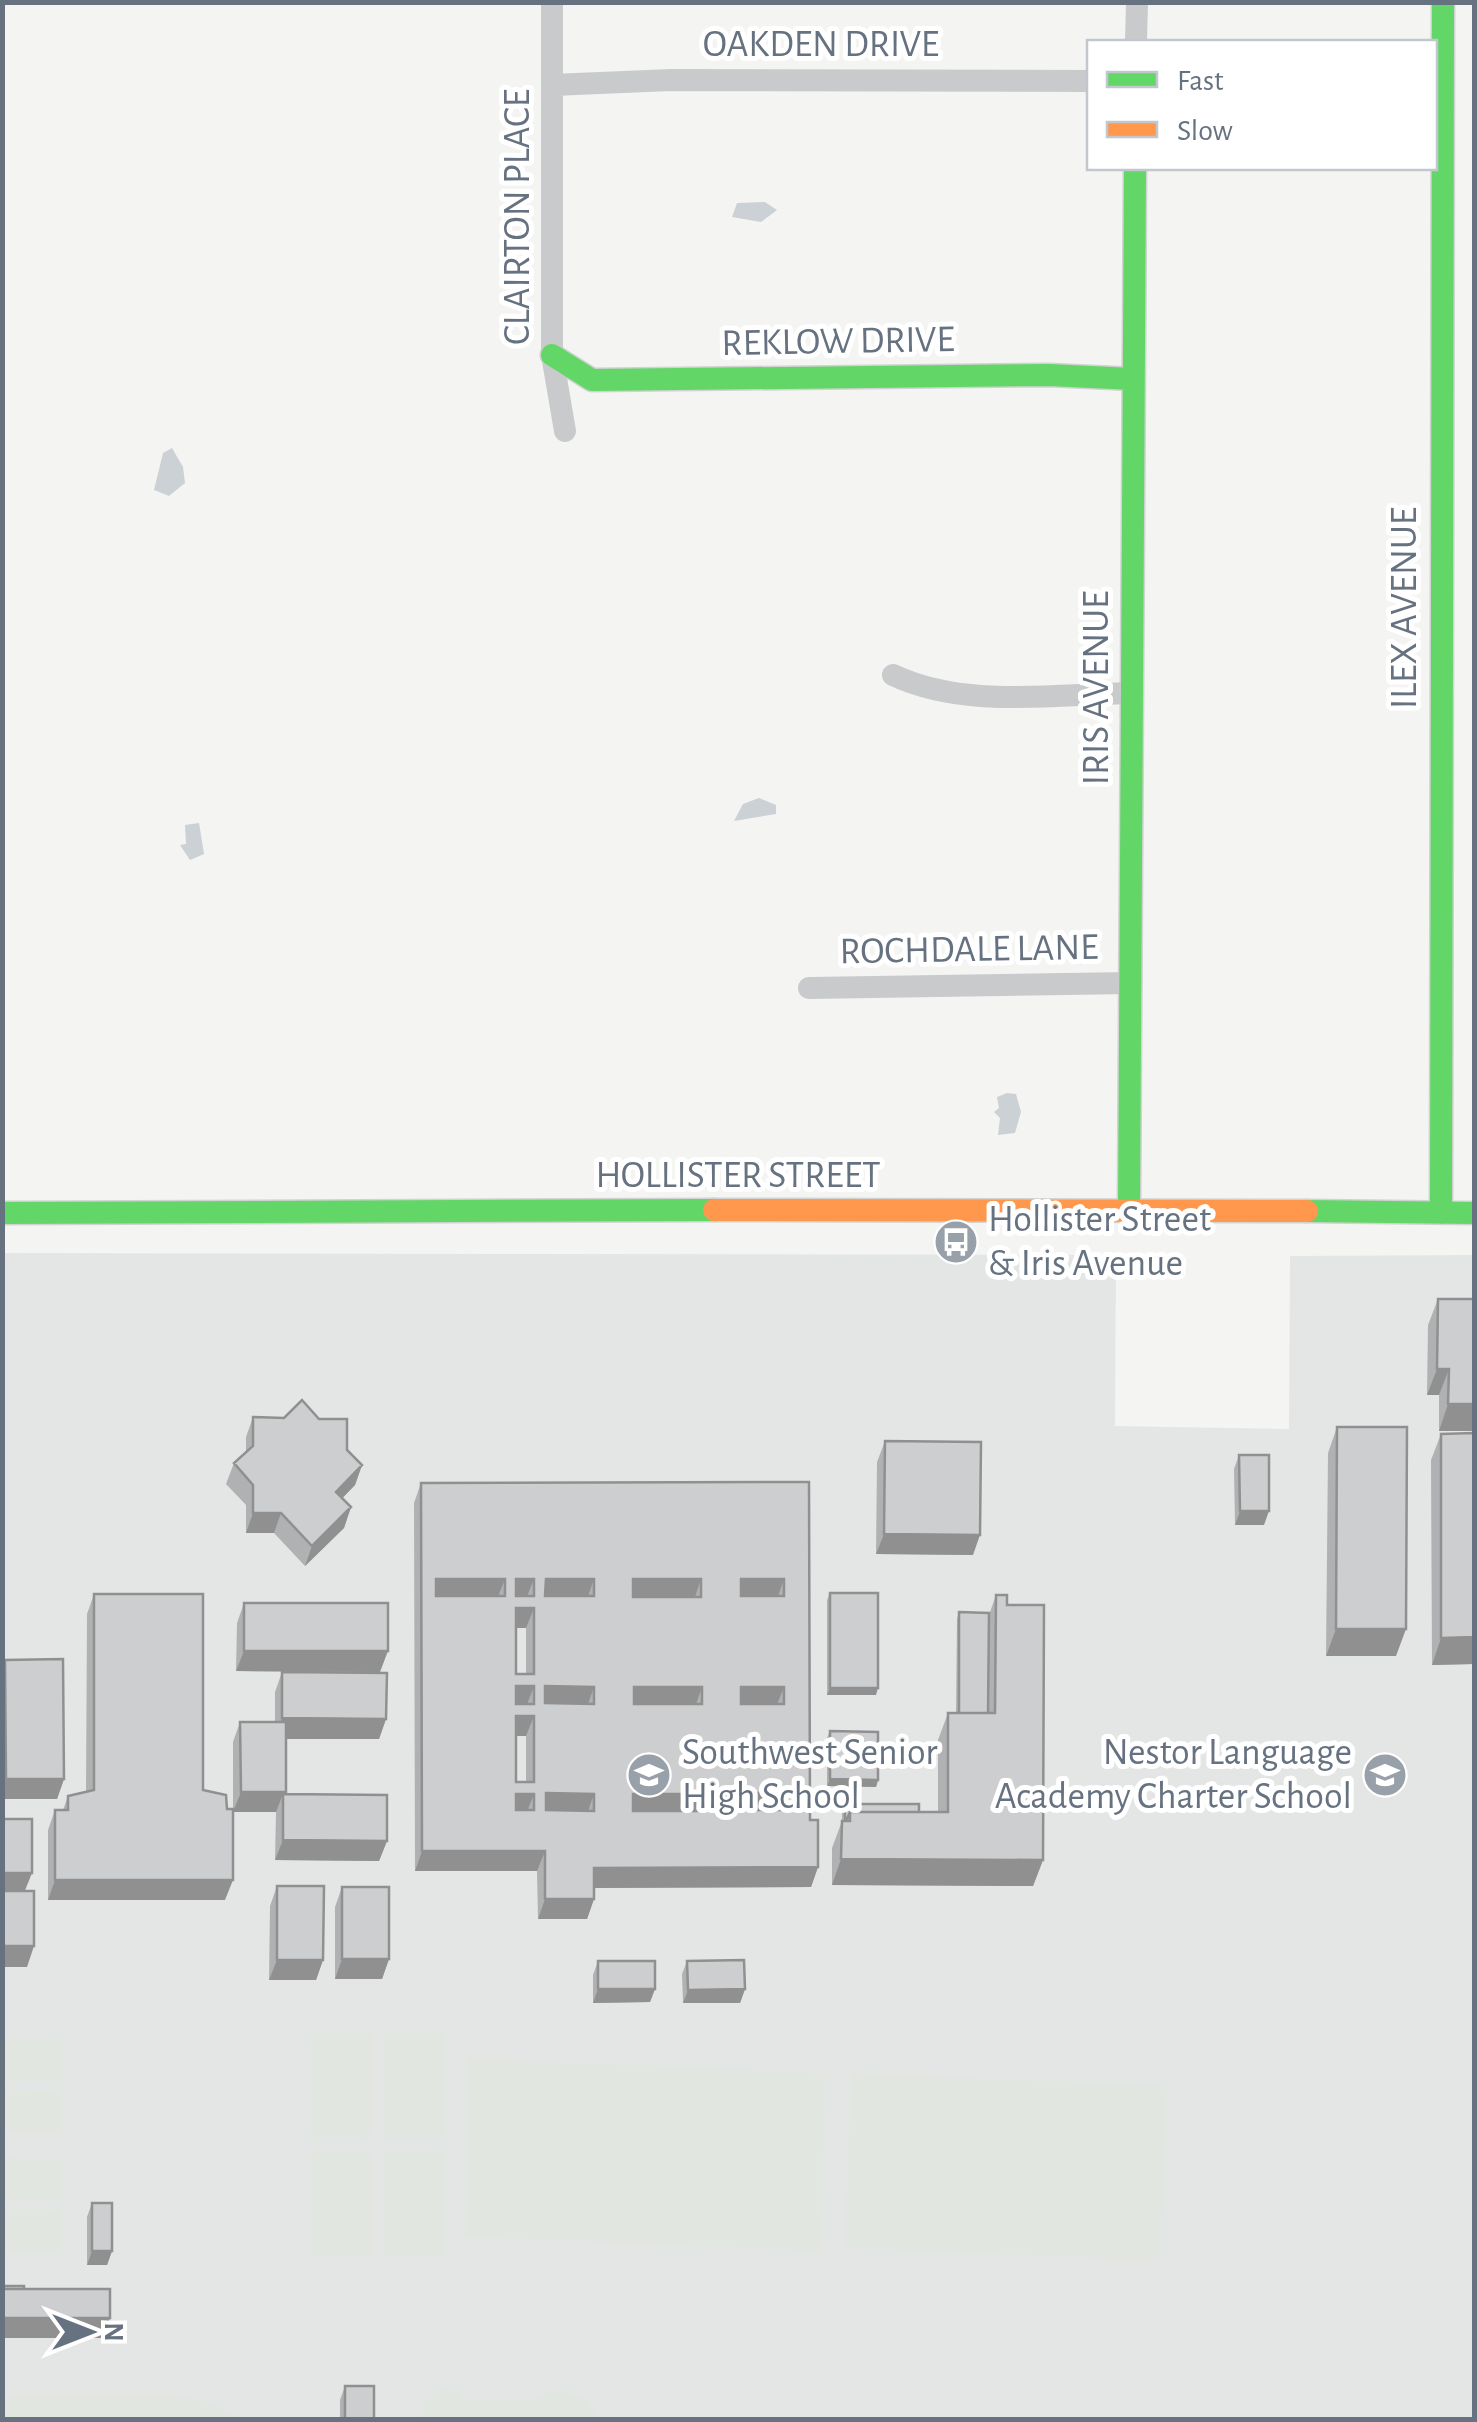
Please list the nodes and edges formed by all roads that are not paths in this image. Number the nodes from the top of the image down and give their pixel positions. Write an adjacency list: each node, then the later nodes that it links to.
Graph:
1 (552, 2): 6 (street, CLAIRTON PLACE)
2 (1137, 2): 4 (street)
3 (1444, 2): 17 (street, ILEX AVENUE)
4 (1136, 40)
5 (1087, 81): 6 (street, OAKDEN DRIVE)
6 (552, 85): 8 (street, CLAIRTON PLACE)
7 (1134, 170): 9 (street, IRIS AVENUE)
8 (552, 356): 9 (street, REKLOW DRIVE); 10 (street, CLAIRTON PLACE)
9 (1133, 378): 12 (street, IRIS AVENUE)
10 (564, 431)
11 (893, 675): 12 (street)
12 (1132, 693): 13 (street, IRIS AVENUE)
13 (1131, 983): 14 (street, ROCHDALE LANE); 15 (street, IRIS AVENUE)
14 (809, 988)
15 (1129, 1209): 16 (street, HOLLISTER STREET); 17 (street, HOLLISTER STREET)
16 (2, 1212)
17 (1441, 1213): 18 (street, HOLLISTER STREET)
18 (1474, 1213)

